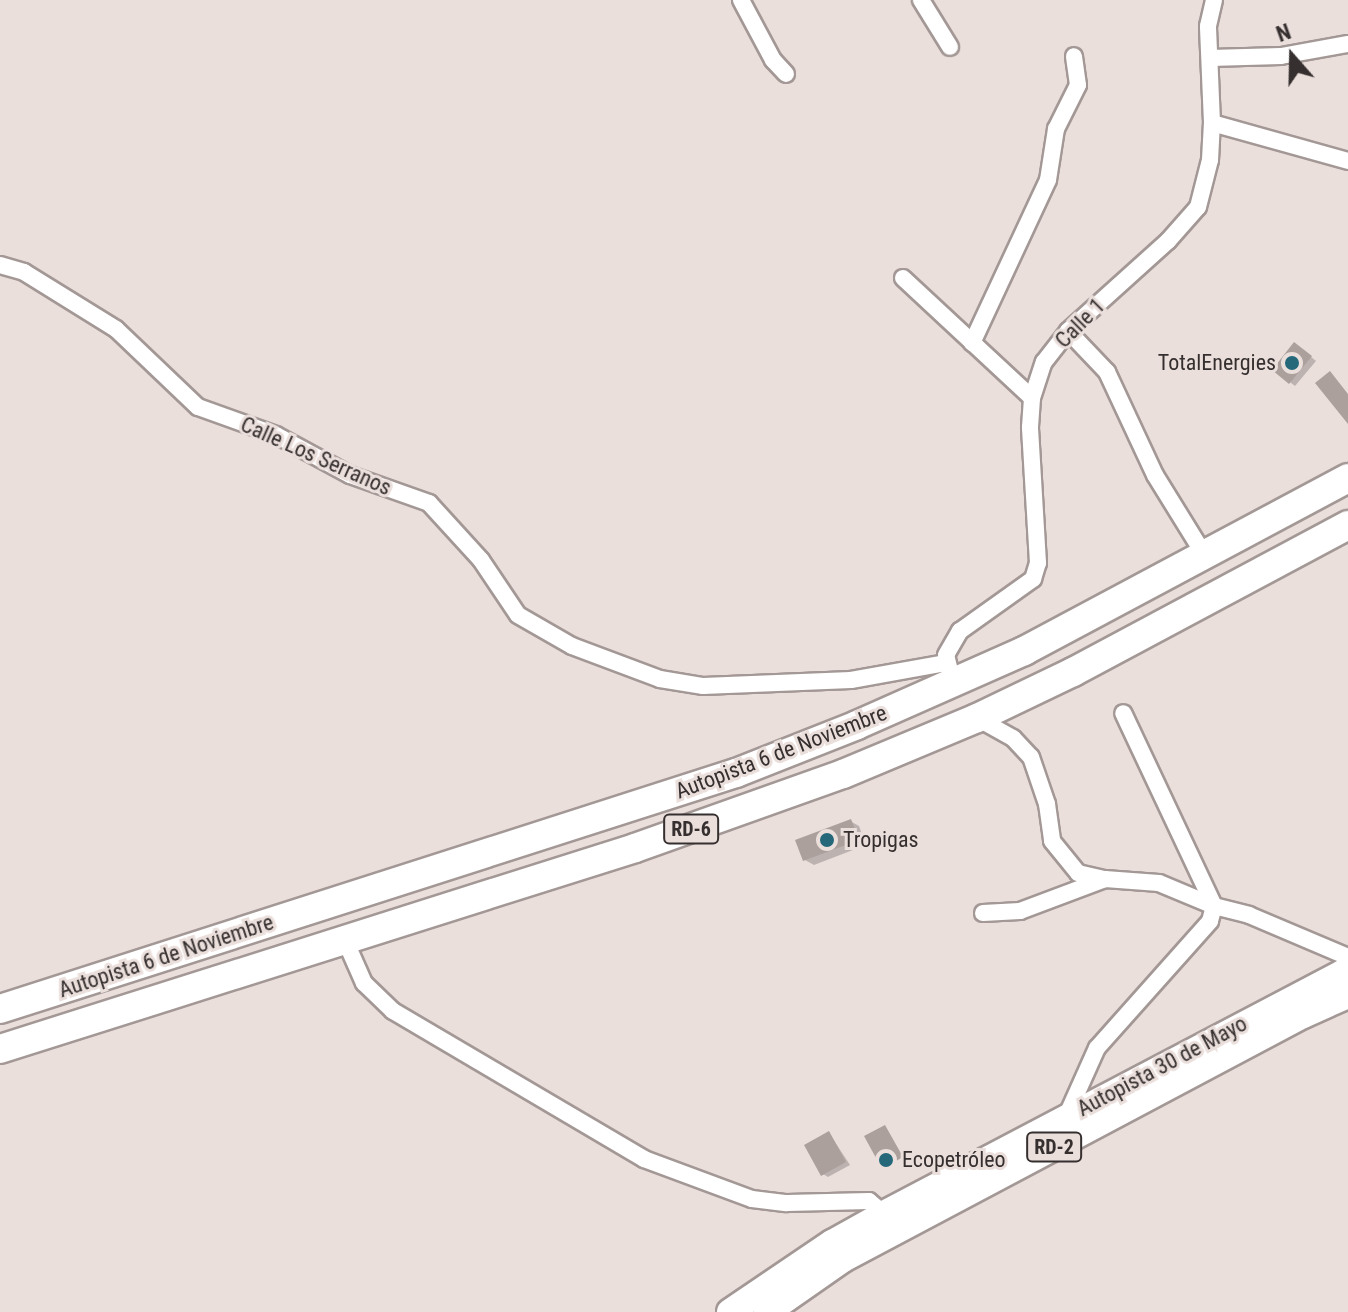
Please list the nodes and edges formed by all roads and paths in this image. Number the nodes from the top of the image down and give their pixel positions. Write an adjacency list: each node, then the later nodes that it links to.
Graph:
1 (741, 0): 8 (street)
2 (921, 0): 5 (street)
3 (1214, 0): 7 (street, Calle 1)
4 (1348, 44): 7 (street)
5 (950, 47)
6 (1074, 56): 14 (street)
7 (1210, 58): 9 (street, Calle 1)
8 (786, 74)
9 (1212, 123): 10 (street); 13 (street, Calle 1)
10 (1348, 161)
11 (0, 265): 19 (street, Calle Los Serranos)
12 (903, 278): 14 (street)
13 (1068, 331): 15 (street, Calle 1); 18 (street)
14 (972, 343): 15 (street)
15 (1032, 398): 19 (street, Calle 1)
16 (1348, 478): 18 (highway, Autopista 6 de Noviembre / RD-6)
17 (1348, 525): 21 (highway, Autopista 6 de Noviembre / RD-6)
18 (1205, 556): 19 (highway, Autopista 6 de Noviembre / RD-6)
19 (951, 673): 29 (highway, Autopista 6 de Noviembre / RD-6)
20 (1123, 713): 23 (street)
21 (977, 718): 22 (street); 25 (highway, Autopista 6 de Noviembre / RD-6)
22 (1105, 879): 23 (street); 24 (street)
23 (1214, 906): 26 (street); 31 (street)
24 (983, 913)
25 (345, 940): 30 (highway, Autopista 6 de Noviembre / RD-6); 32 (street)
26 (1348, 957)
27 (1348, 970): 31 (highway, Autopista 30 de Mayo / RD-2)
28 (1348, 995): 34 (highway, Autopista 30 de Mayo / RD-2)
29 (0, 1009)
30 (0, 1049)
31 (1067, 1115): 32 (highway, Autopista 30 de Mayo / RD-2)
32 (884, 1214): 33 (highway, Autopista 30 de Mayo / RD-2)
33 (730, 1312)
34 (767, 1312)

